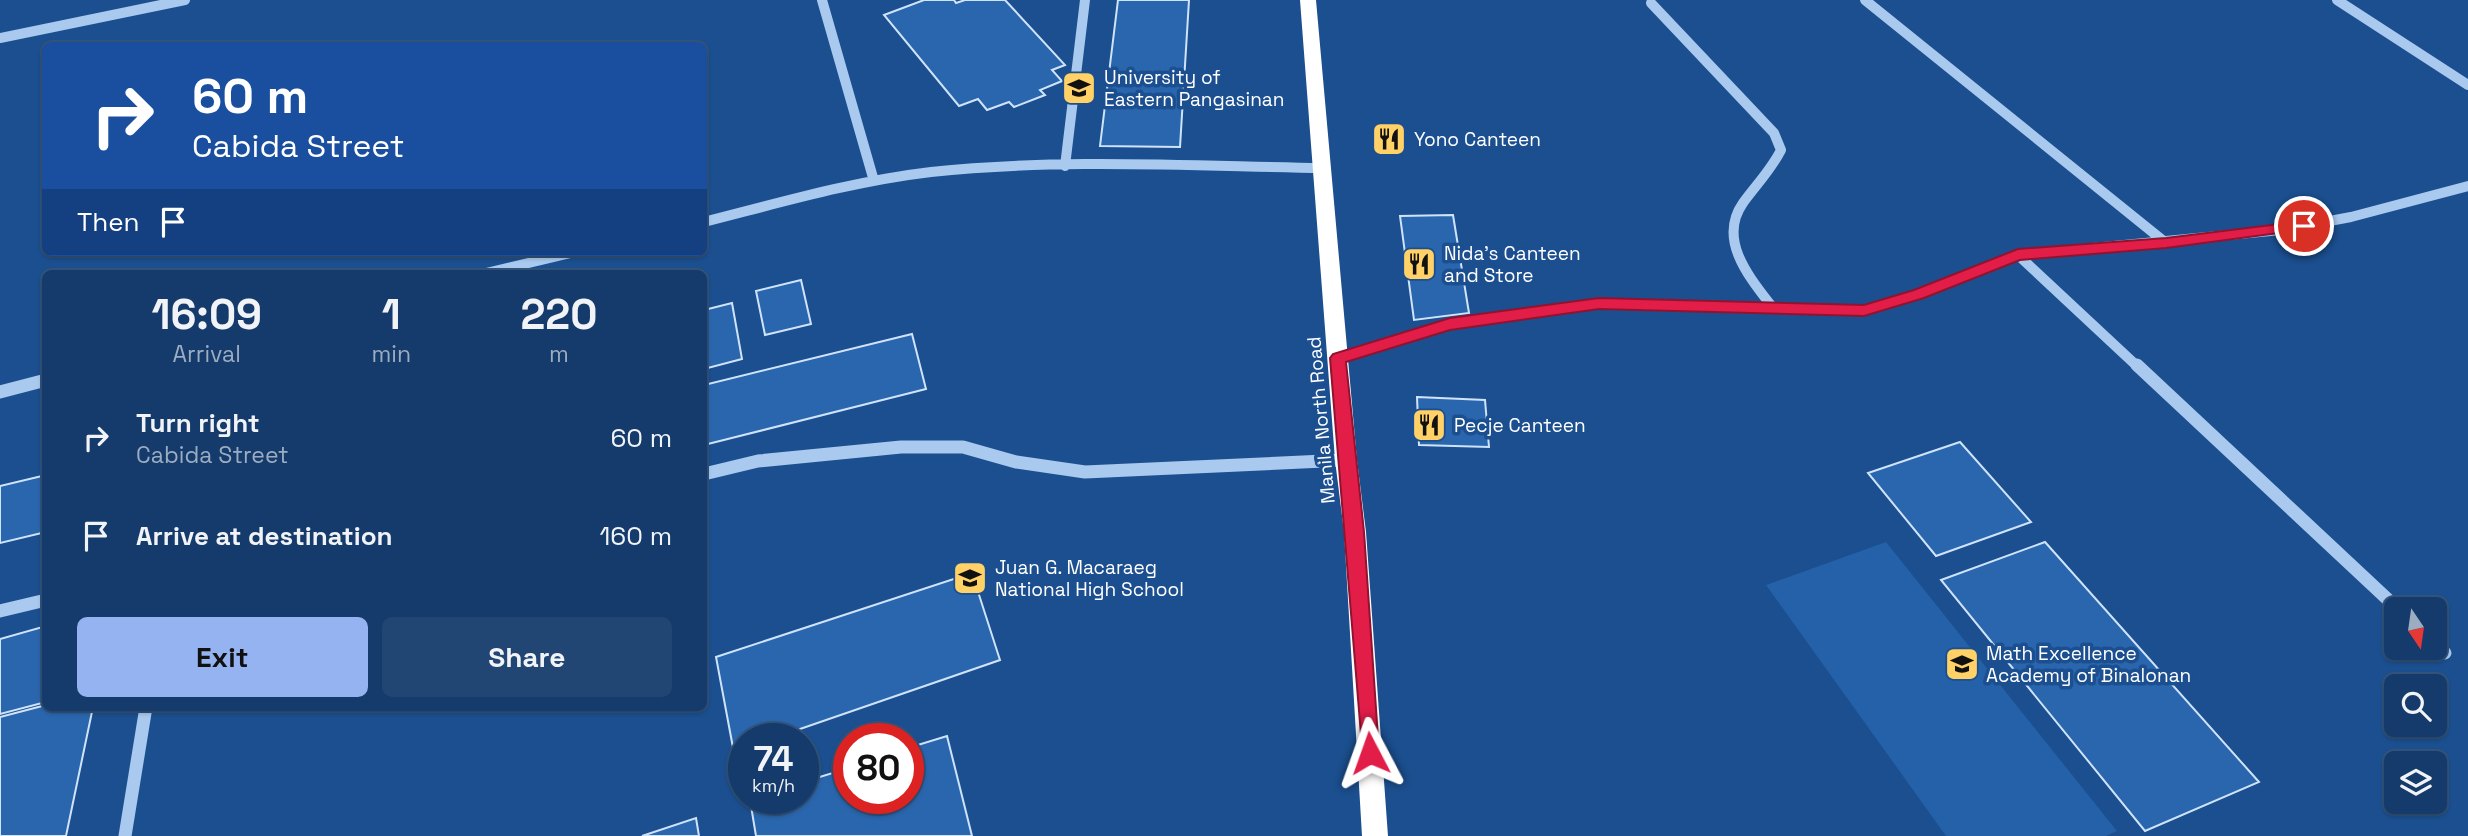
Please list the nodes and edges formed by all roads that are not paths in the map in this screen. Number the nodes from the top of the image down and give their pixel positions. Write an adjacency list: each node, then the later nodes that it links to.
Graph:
1 (186, 0): 8 (street)
2 (822, 0): 12 (street)
3 (1085, 0): 10 (street)
4 (1308, 0): 11 (highway, Manila North Road)
5 (1865, 0): 15 (street)
6 (2337, 0): 9 (street)
7 (1651, 3): 19 (street)
8 (0, 38)
9 (2468, 85)
10 (1065, 166): 11 (lane); 12 (lane)
11 (1324, 168): 20 (highway, Manila North Road)
12 (874, 181): 14 (lane)
13 (2468, 186): 15 (street)
14 (707, 221)
15 (2166, 243): 16 (street)
16 (2018, 255): 19 (street); 25 (street)
17 (558, 256): 18 (street)
18 (499, 270)
19 (1773, 308): 20 (street)
20 (1338, 358): 23 (highway, Manila North Road)
21 (42, 381): 22 (street)
22 (0, 392)
23 (1346, 460): 24 (street); 30 (highway, Manila North Road)
24 (707, 473)
25 (2385, 597)
26 (42, 601): 27 (street)
27 (0, 611)
28 (145, 711): 29 (street)
29 (125, 836)
30 (1375, 836)

